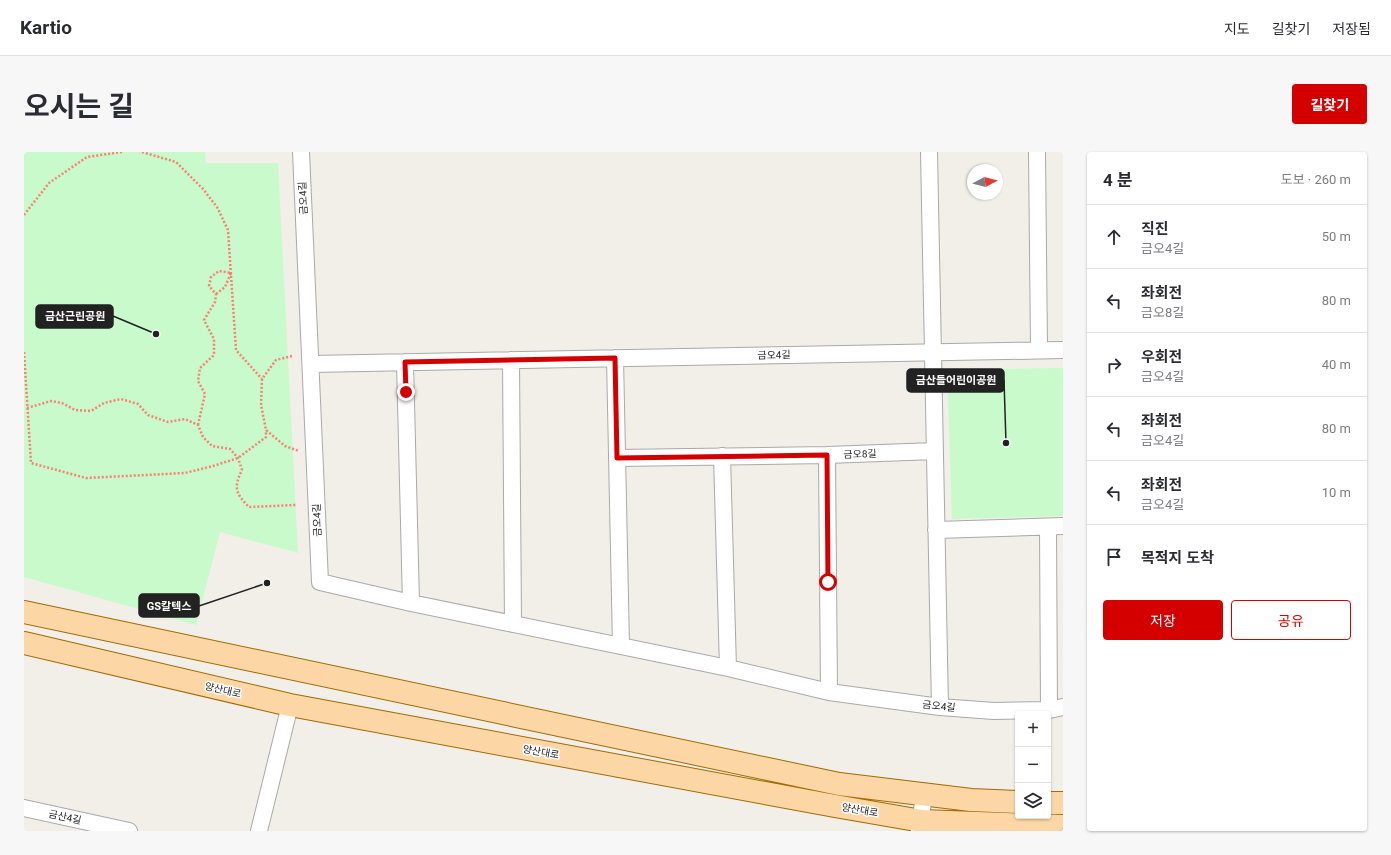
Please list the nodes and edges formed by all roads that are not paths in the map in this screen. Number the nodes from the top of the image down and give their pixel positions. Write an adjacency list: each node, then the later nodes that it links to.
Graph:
1 (301, 152): 10 (street, 금오4길)
2 (928, 152): 6 (street)
3 (1037, 152): 4 (street)
4 (1039, 350): 5 (street); 6 (street)
5 (1063, 350)
6 (932, 352): 7 (street, 금오4길); 11 (street)
7 (615, 358): 8 (street, 금오4길); 14 (street)
8 (511, 360): 9 (street, 금오4길); 19 (street)
9 (405, 362): 10 (street, 금오4길); 17 (street)
10 (311, 364): 17 (street, 금오4길)
11 (935, 451): 12 (street, 금오8길); 16 (street)
12 (827, 455): 13 (street, 금오8길); 23 (street)
13 (722, 456): 14 (street, 금오8길); 22 (street)
14 (617, 458): 21 (street)
15 (1055, 526): 16 (street); 26 (street, 금오4길)
16 (936, 530): 25 (street)
17 (411, 603): 19 (street, 금오4길)
18 (24, 612): 27 (main road)
19 (513, 624): 21 (street, 금오4길)
20 (24, 643): 24 (main road, 양산대로)
21 (621, 646): 22 (street, 금오4길)
22 (728, 668): 23 (street, 금오4길)
23 (829, 692): 25 (street, 금오4길)
24 (290, 705): 32 (main road, 양산대로); 35 (street)
25 (940, 707): 26 (street, 금오4길)
26 (1056, 709)
27 (924, 795): 28 (main road); 32 (street)
28 (1015, 802)
29 (1051, 803): 30 (main road)
30 (1063, 803)
31 (24, 808): 34 (street, 금산4길)
32 (920, 826): 33 (main road, 양산대로)
33 (1063, 826)
34 (129, 831)
35 (258, 831)

